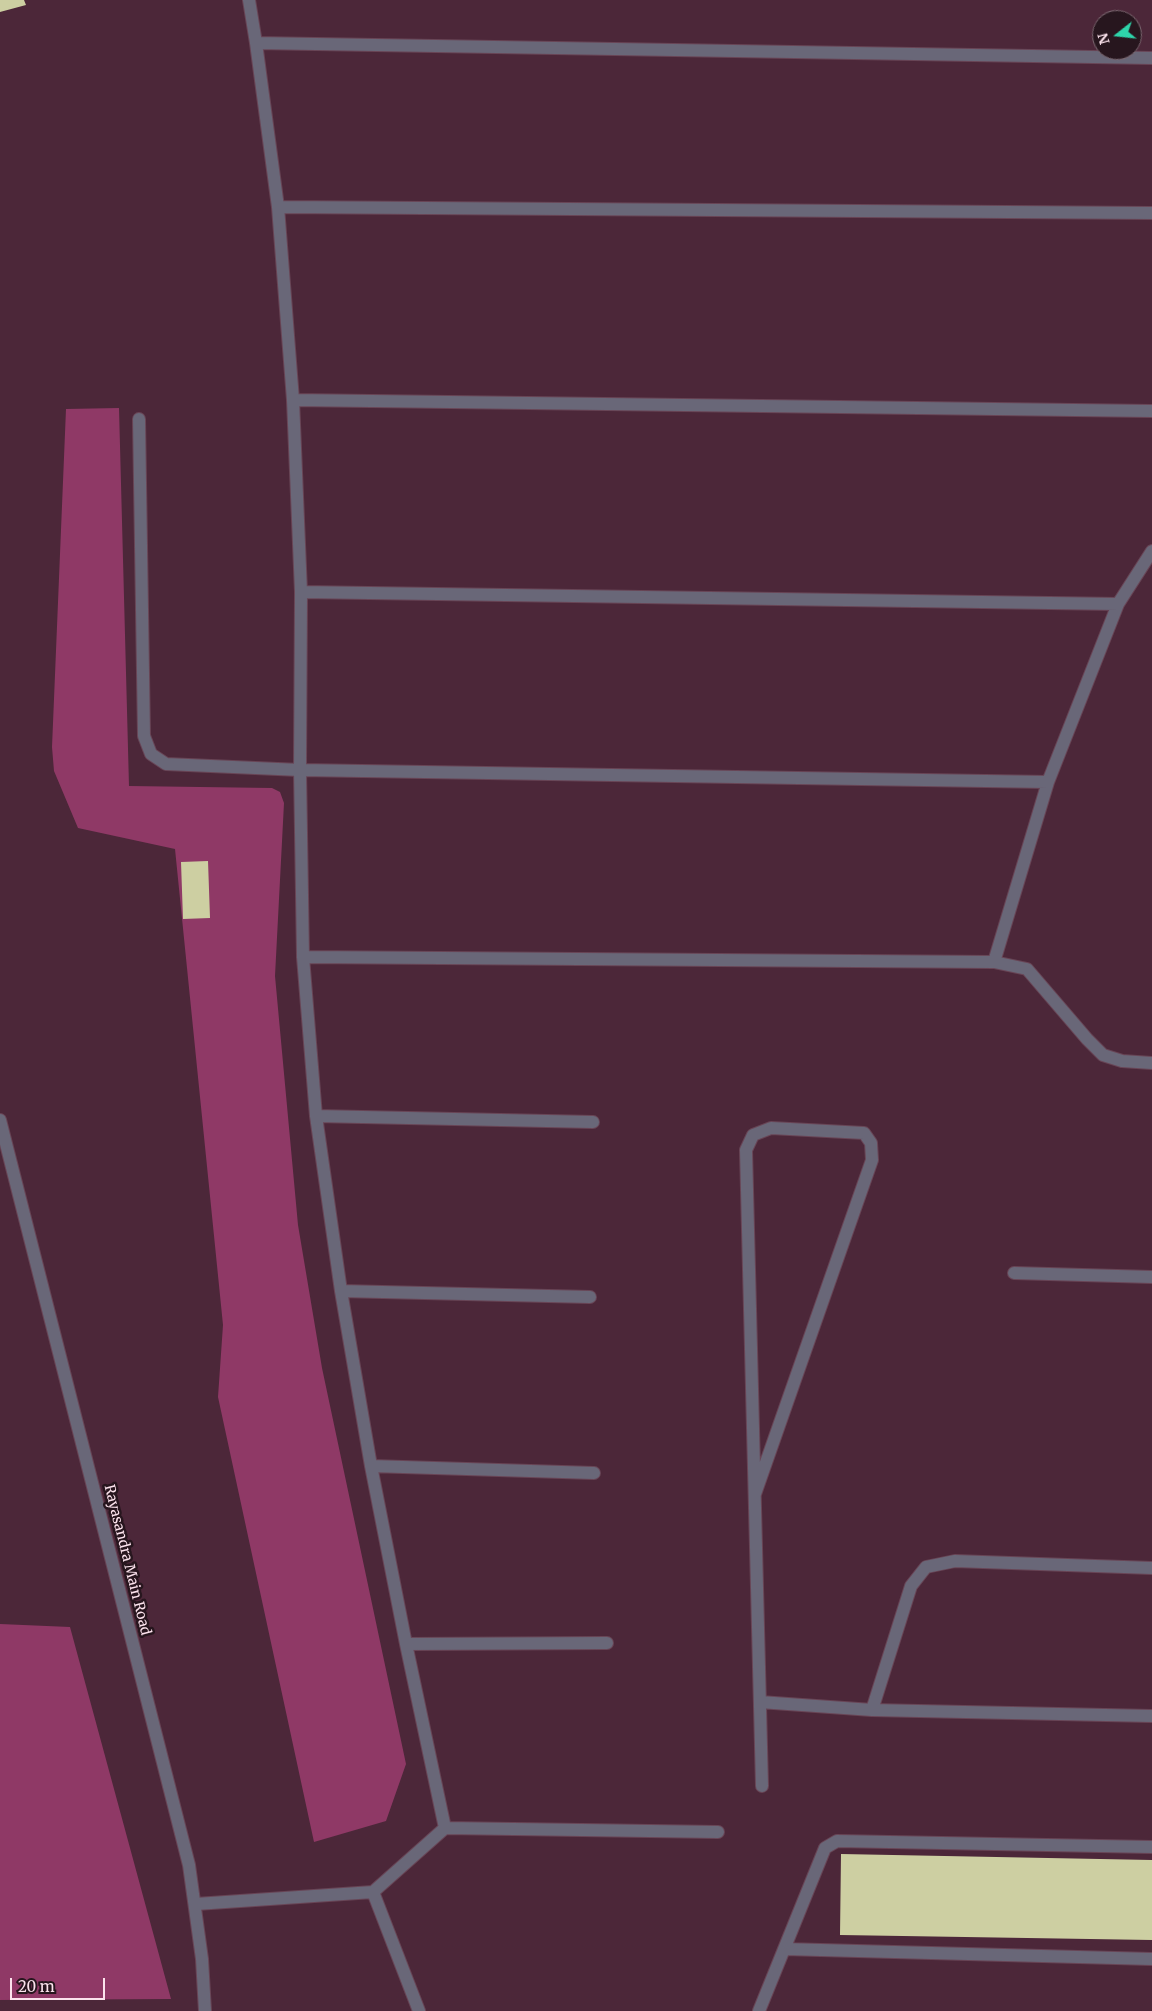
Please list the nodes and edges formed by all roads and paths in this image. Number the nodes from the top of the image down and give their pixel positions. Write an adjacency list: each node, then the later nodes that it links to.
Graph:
1 (249, 0): 2 (street)
2 (256, 43): 3 (street); 4 (street)
3 (1152, 58)
4 (278, 206): 5 (street); 6 (street)
5 (1152, 213)
6 (293, 400): 7 (street); 10 (street)
7 (1152, 411)
8 (139, 419): 12 (street)
9 (1152, 551): 11 (street)
10 (301, 592): 11 (street); 12 (street)
11 (1118, 604): 13 (street)
12 (300, 770): 13 (street); 14 (street)
13 (1048, 782): 15 (street)
14 (303, 957): 15 (street); 17 (street)
15 (994, 962): 16 (street)
16 (1152, 1063)
17 (316, 1116): 19 (street); 22 (street)
18 (0, 1120): 38 (street, Rayasandra Main Road)
19 (593, 1122)
20 (1014, 1273): 21 (street)
21 (1152, 1277)
22 (340, 1291): 23 (street); 24 (street)
23 (590, 1297)
24 (371, 1466): 25 (street); 29 (street)
25 (594, 1473)
26 (755, 1494): 26 (street); 30 (street)
27 (1152, 1568): 31 (street)
28 (607, 1643): 29 (street)
29 (406, 1644): 34 (street)
30 (760, 1702): 31 (street); 33 (street)
31 (872, 1710): 32 (street)
32 (1152, 1716)
33 (762, 1786)
34 (445, 1828): 35 (street); 37 (street)
35 (718, 1832)
36 (1152, 1848): 39 (street)
37 (373, 1892): 38 (street); 42 (street)
38 (196, 1904): 41 (street, Rayasandra Main Road)
39 (784, 1949): 40 (street); 43 (street)
40 (1152, 1959)
41 (205, 2011)
42 (419, 2011)
43 (759, 2011)

